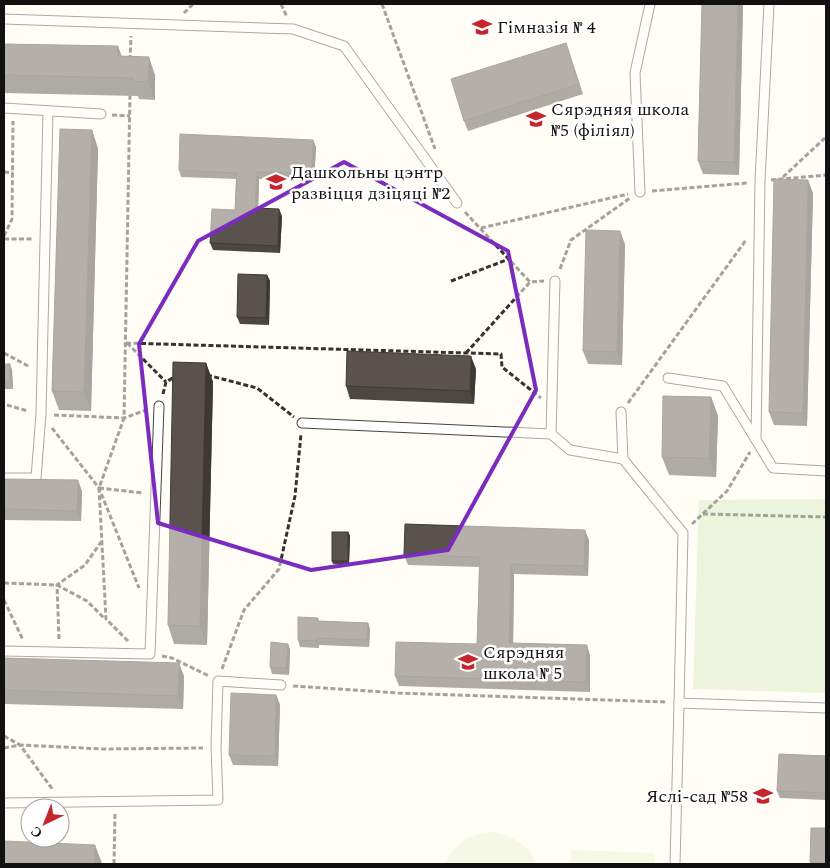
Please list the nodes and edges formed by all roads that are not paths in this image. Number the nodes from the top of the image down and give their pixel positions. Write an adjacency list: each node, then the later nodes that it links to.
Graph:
1 (650, 4): 7 (lane)
2 (770, 4): 15 (lane)
3 (4, 19): 8 (lane)
4 (8, 108): 5 (lane)
5 (48, 111): 6 (lane); 18 (lane)
6 (101, 114)
7 (640, 192)
8 (457, 203)
9 (555, 281): 14 (lane)
10 (668, 378): 15 (lane)
11 (159, 406): 19 (lane)
12 (621, 412): 16 (lane)
13 (302, 423): 14 (lane)
14 (551, 434): 16 (lane)
15 (756, 440): 17 (lane)
16 (623, 459): 21 (lane)
17 (826, 471)
18 (4, 478)
19 (4, 651)
20 (281, 686): 23 (lane)
21 (679, 703): 22 (lane); 24 (lane)
22 (826, 708)
23 (4, 803)
24 (675, 864)

